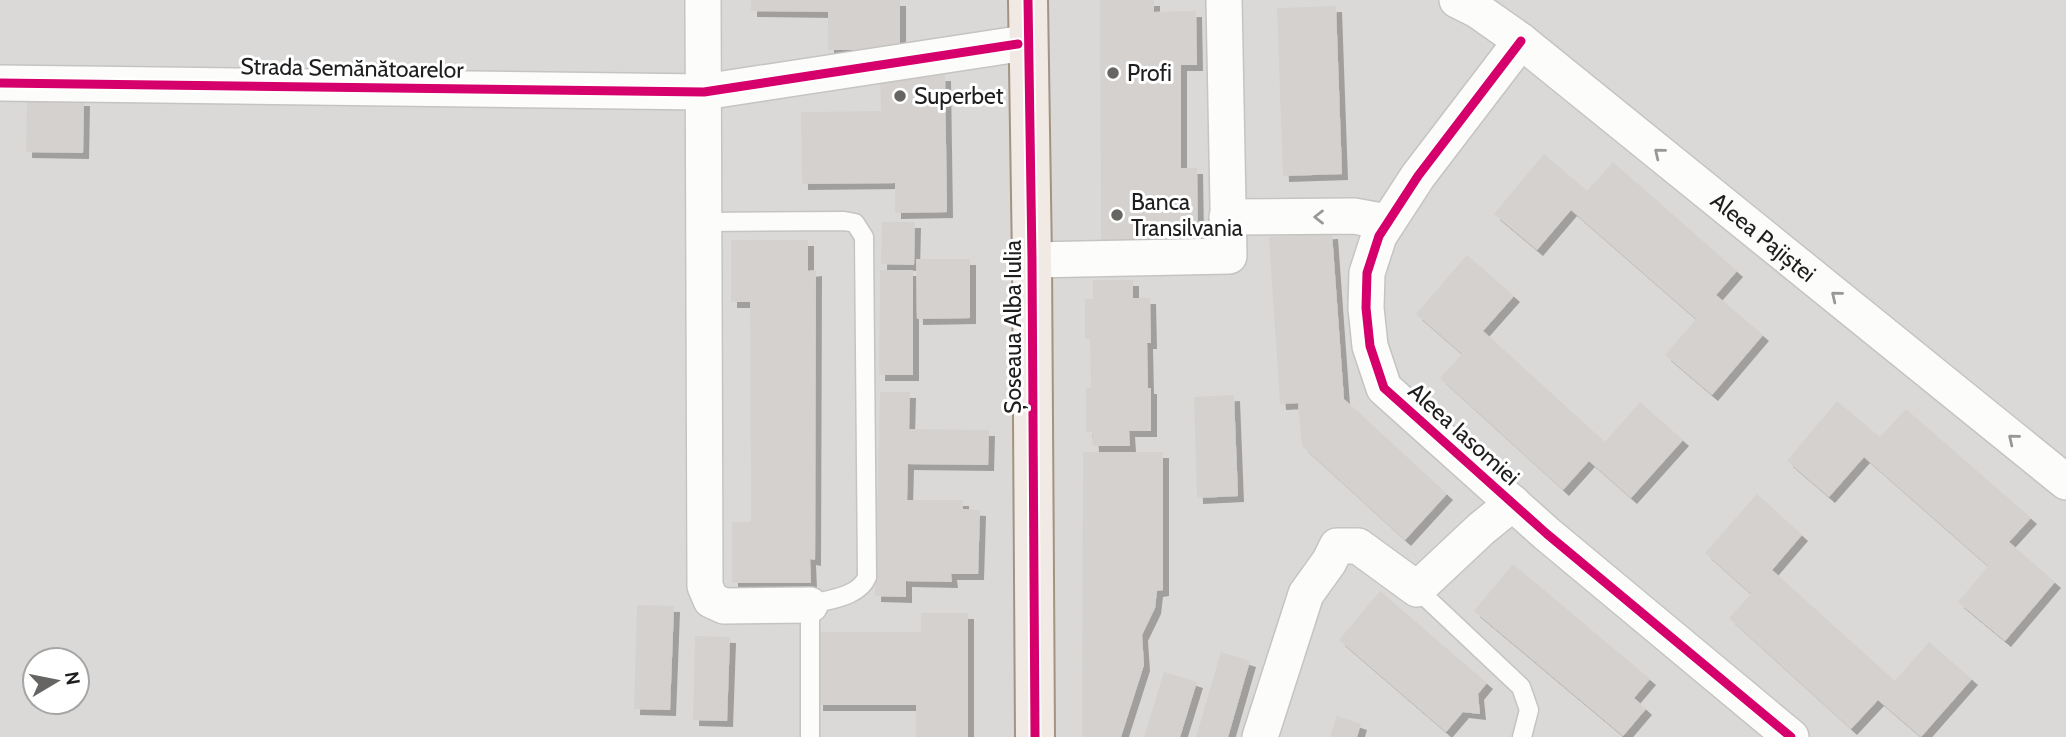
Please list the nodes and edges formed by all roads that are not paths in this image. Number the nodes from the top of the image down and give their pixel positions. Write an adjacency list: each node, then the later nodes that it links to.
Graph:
1 (703, 0): 11 (street)
2 (1007, 0): 8 (main road, Șoseaua Alba Iulia)
3 (1028, 0): 10 (main road, Șoseaua Alba Iulia)
4 (1041, 0): 10 (main road)
5 (1224, 0): 12 (street)
6 (1457, 0): 7 (street, Aleea Pajiștei)
7 (1521, 41): 14 (street, Aleea Iasomiei); 16 (street, Aleea Pajiștei, one-way to 7)
8 (1018, 44): 10 (main road, Șoseaua Alba Iulia); 11 (street, Strada Semănătoarelor)
9 (0, 83): 11 (street, Strada Semănătoarelor)
10 (1029, 84): 15 (main road, Șoseaua Alba Iulia)
11 (704, 92): 13 (street)
12 (1227, 217): 14 (street, one-way to 12); 15 (street)
13 (704, 222): 19 (street); 19 (lane)
14 (1387, 222): 17 (street, Aleea Iasomiei)
15 (1032, 260): 21 (main road, Șoseaua Alba Iulia)
16 (2066, 482)
17 (1513, 503): 18 (street, Aleea Iasomiei); 24 (street, Aleea Iasomiei)
18 (1417, 589): 22 (street); 23 (lane)
19 (810, 605): 20 (lane)
20 (810, 737)
21 (1035, 737)
22 (1259, 737)
23 (1522, 737)
24 (1791, 737)

